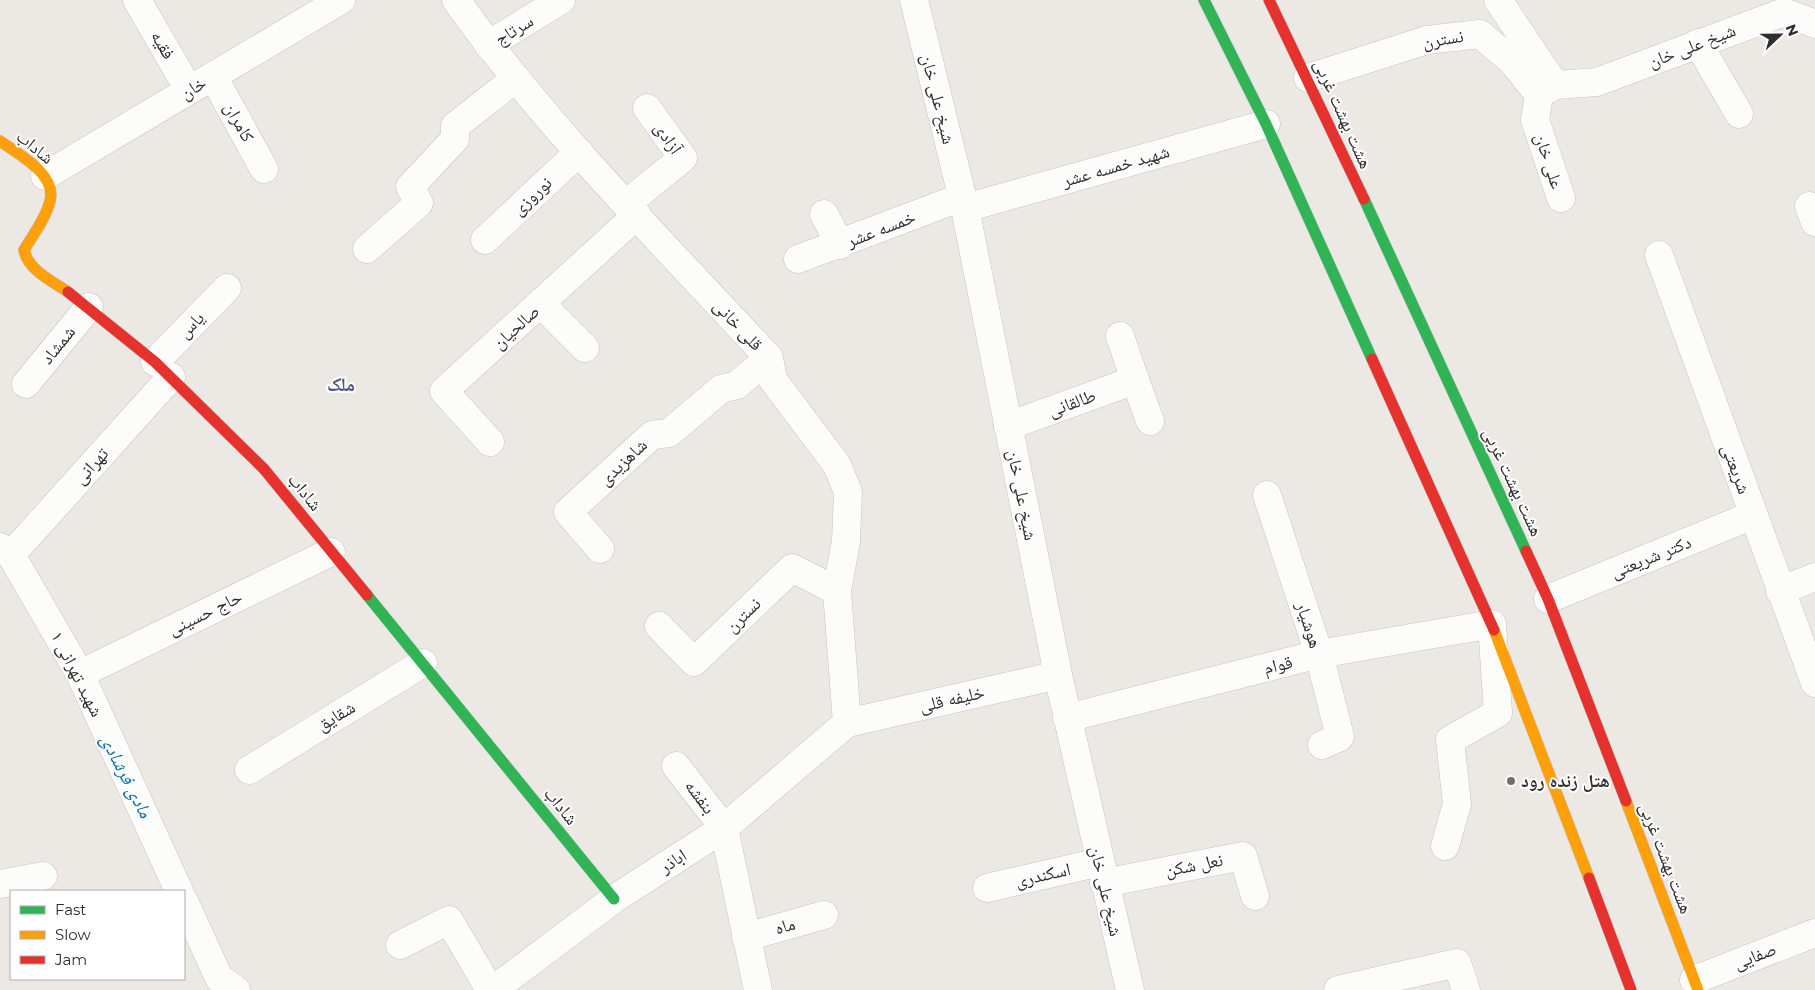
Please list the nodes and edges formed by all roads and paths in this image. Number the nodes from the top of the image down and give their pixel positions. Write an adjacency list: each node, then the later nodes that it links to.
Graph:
1 (137, 0): 15 (street, فقیه)
2 (341, 0): 12 (street, خان)
3 (456, 0): 11 (street, سرتاج)
4 (561, 0): 11 (street, سرتاج)
5 (914, 0): 25 (street, شیخ علی خان)
6 (1204, 0): 19 (main road)
7 (1269, 0): 13 (main road, هشت بهشت غربی)
8 (1498, 0): 16 (street)
9 (1815, 24): 10 (street, شیخ علی خان)
10 (1698, 43): 16 (street, شیخ علی خان); 18 (street)
11 (488, 45): 14 (street, قلی خانی)
12 (213, 76): 15 (street, خان); 22 (street, کامران)
13 (1308, 78): 16 (street, نسترن); 53 (main road, هشت بهشت غربی)
14 (515, 79): 21 (street, قلی خانی); 30 (street)
15 (189, 90): 23 (street, خان)
16 (1547, 90): 24 (street, علی خان)
17 (647, 108): 26 (street, آزادی)
18 (1739, 114)
19 (1266, 124): 25 (street, شهید خمسه عشر); 54 (main road)
20 (0, 141): 23 (main road, شاداب)
21 (579, 152): 26 (street, قلی خانی); 28 (street, نوروزی)
22 (264, 169)
23 (45, 176): 35 (main road, شاداب)
24 (1561, 198)
25 (964, 202): 29 (street, خمسه عشر); 43 (street, شیخ علی خان)
26 (631, 210): 34 (street, صالحیان); 38 (street, قلی خانی)
27 (824, 214): 29 (street)
28 (485, 240)
29 (840, 245): 32 (street, خمسه عشر)
30 (367, 248)
31 (1659, 255): 46 (street, شریعتی)
32 (798, 259)
33 (227, 288): 39 (street, یاس)
34 (541, 304): 37 (street); 44 (street, صالحیان)
35 (89, 307): 39 (main road, شاداب); 41 (street, شمشاد)
36 (1120, 336): 40 (street)
37 (585, 348)
38 (769, 358): 47 (street, شاهزیدی); 51 (street, قلی خانی)
39 (163, 370): 48 (street, تهرانی); 49 (main road, شاداب)
40 (1136, 380): 42 (street); 43 (street, طالقانی)
41 (26, 384)
42 (1150, 422)
43 (1008, 426): 59 (street, شیخ علی خان)
44 (490, 442)
45 (1267, 495): 56 (street, هوشیار)
46 (1753, 516): 52 (street, شریعتی); 53 (street, دکتر شریعتی)
47 (600, 549)
48 (6, 551): 58 (street, شهید تهرانی ۱)
49 (331, 552): 57 (main road, شاداب); 58 (street, حاج حسینی)
50 (1815, 578): 52 (street)
51 (837, 591): 55 (street, نسترن); 62 (street, قلی خانی)
52 (1780, 591): 60 (street, شریعتی)
53 (1548, 599): 80 (main road, هشت بهشت غربی)
54 (1492, 624): 56 (street, قوام); 67 (street); 87 (main road)
55 (659, 626)
56 (1319, 654): 61 (street, قوام); 63 (street, هوشیار)
57 (423, 663): 65 (street, شقایق); 74 (main road, شاداب)
58 (80, 674): 72 (street, شهید تهرانی ۱)
59 (1058, 675): 61 (street, شیخ علی خان); 62 (street, خلیفه قلی)
60 (1815, 683)
61 (1067, 718): 68 (street, شیخ علی خان)
62 (847, 723): 66 (street, اباذر)
63 (1322, 745)
64 (676, 766): 66 (street, بنفشه)
65 (249, 770)
66 (724, 828): 74 (street, اباذر); 78 (street)
67 (1445, 846)
68 (1102, 873): 71 (street, اسکندری); 73 (street, نعل شکن); 84 (street, شیخ علی خان)
69 (43, 876): 70 (street)
70 (0, 884)
71 (987, 888)
72 (179, 890)
73 (1255, 896)
74 (614, 899): 82 (street, اباذر)
75 (185, 903): 81 (street)
76 (824, 915): 78 (street, ماه)
77 (1815, 933): 80 (street, صفایی)
78 (746, 937): 83 (street)
79 (400, 945): 82 (street, اباذر)
80 (1696, 985)
81 (236, 990)
82 (492, 990)
83 (758, 990)
84 (1130, 990)
85 (1338, 990): 86 (street)
86 (1466, 990)
87 (1631, 990)

